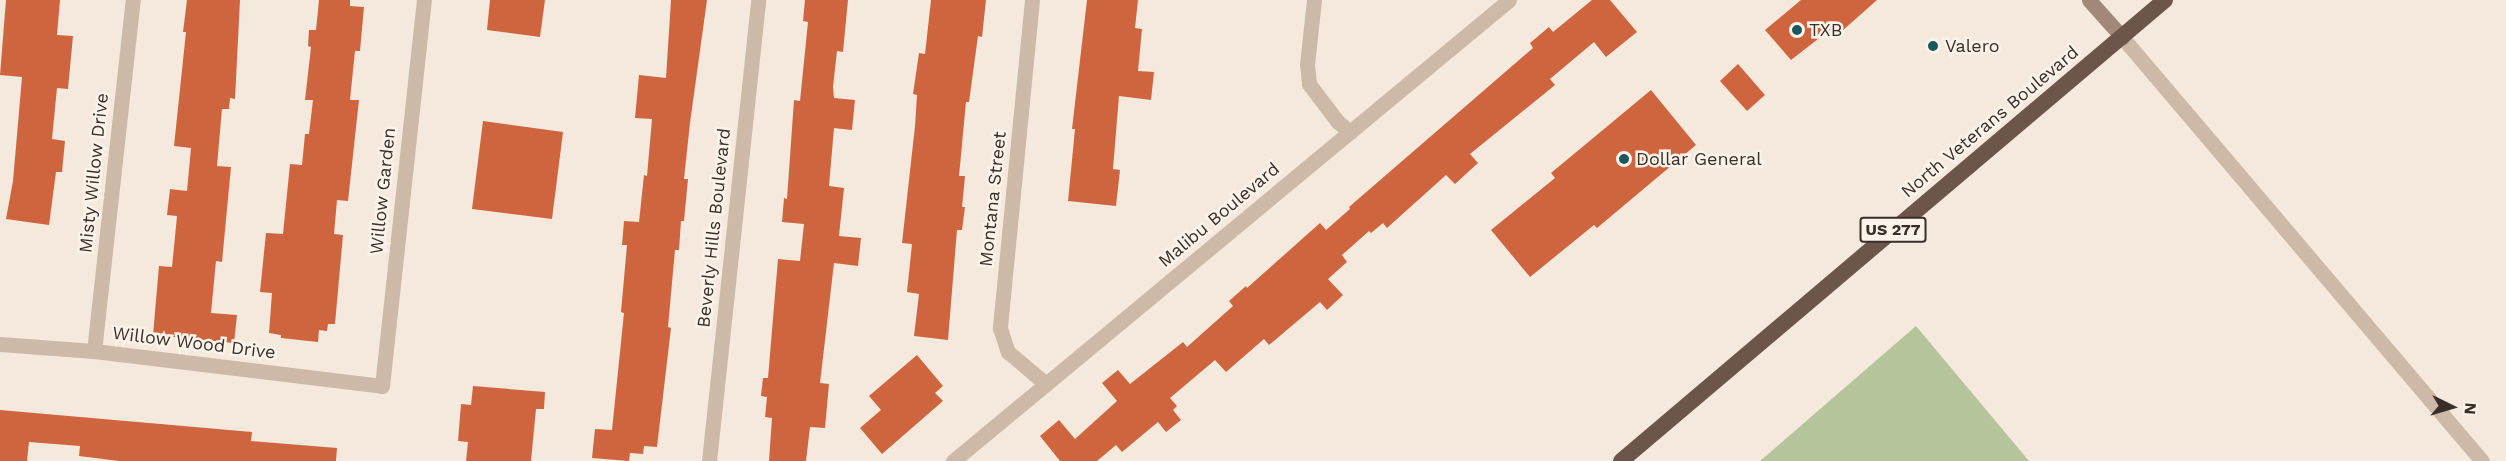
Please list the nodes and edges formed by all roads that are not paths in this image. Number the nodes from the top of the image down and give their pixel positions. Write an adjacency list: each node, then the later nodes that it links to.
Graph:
1 (133, 0): 12 (street, Misty Willow Drive)
2 (424, 0): 14 (street, Willow Garden)
3 (758, 0): 15 (street, Beverly Hills Boulevard)
4 (1032, 0): 13 (street, Montana Street)
5 (1314, 0): 10 (street)
6 (1509, 0): 10 (street, Malibu Boulevard)
7 (2090, 0): 9 (main road)
8 (2165, 0): 9 (highway, North Veterans Boulevard / US 277)
9 (2122, 37): 17 (highway, North Veterans Boulevard / US 277); 18 (street)
10 (1350, 132): 13 (street, Malibu Boulevard)
11 (0, 344): 12 (street, Willow Wood Drive)
12 (94, 351): 14 (street, Willow Wood Drive)
13 (1046, 384): 16 (street, Malibu Boulevard)
14 (382, 386)
15 (709, 461)
16 (953, 461)
17 (1621, 461)
18 (2482, 461)

